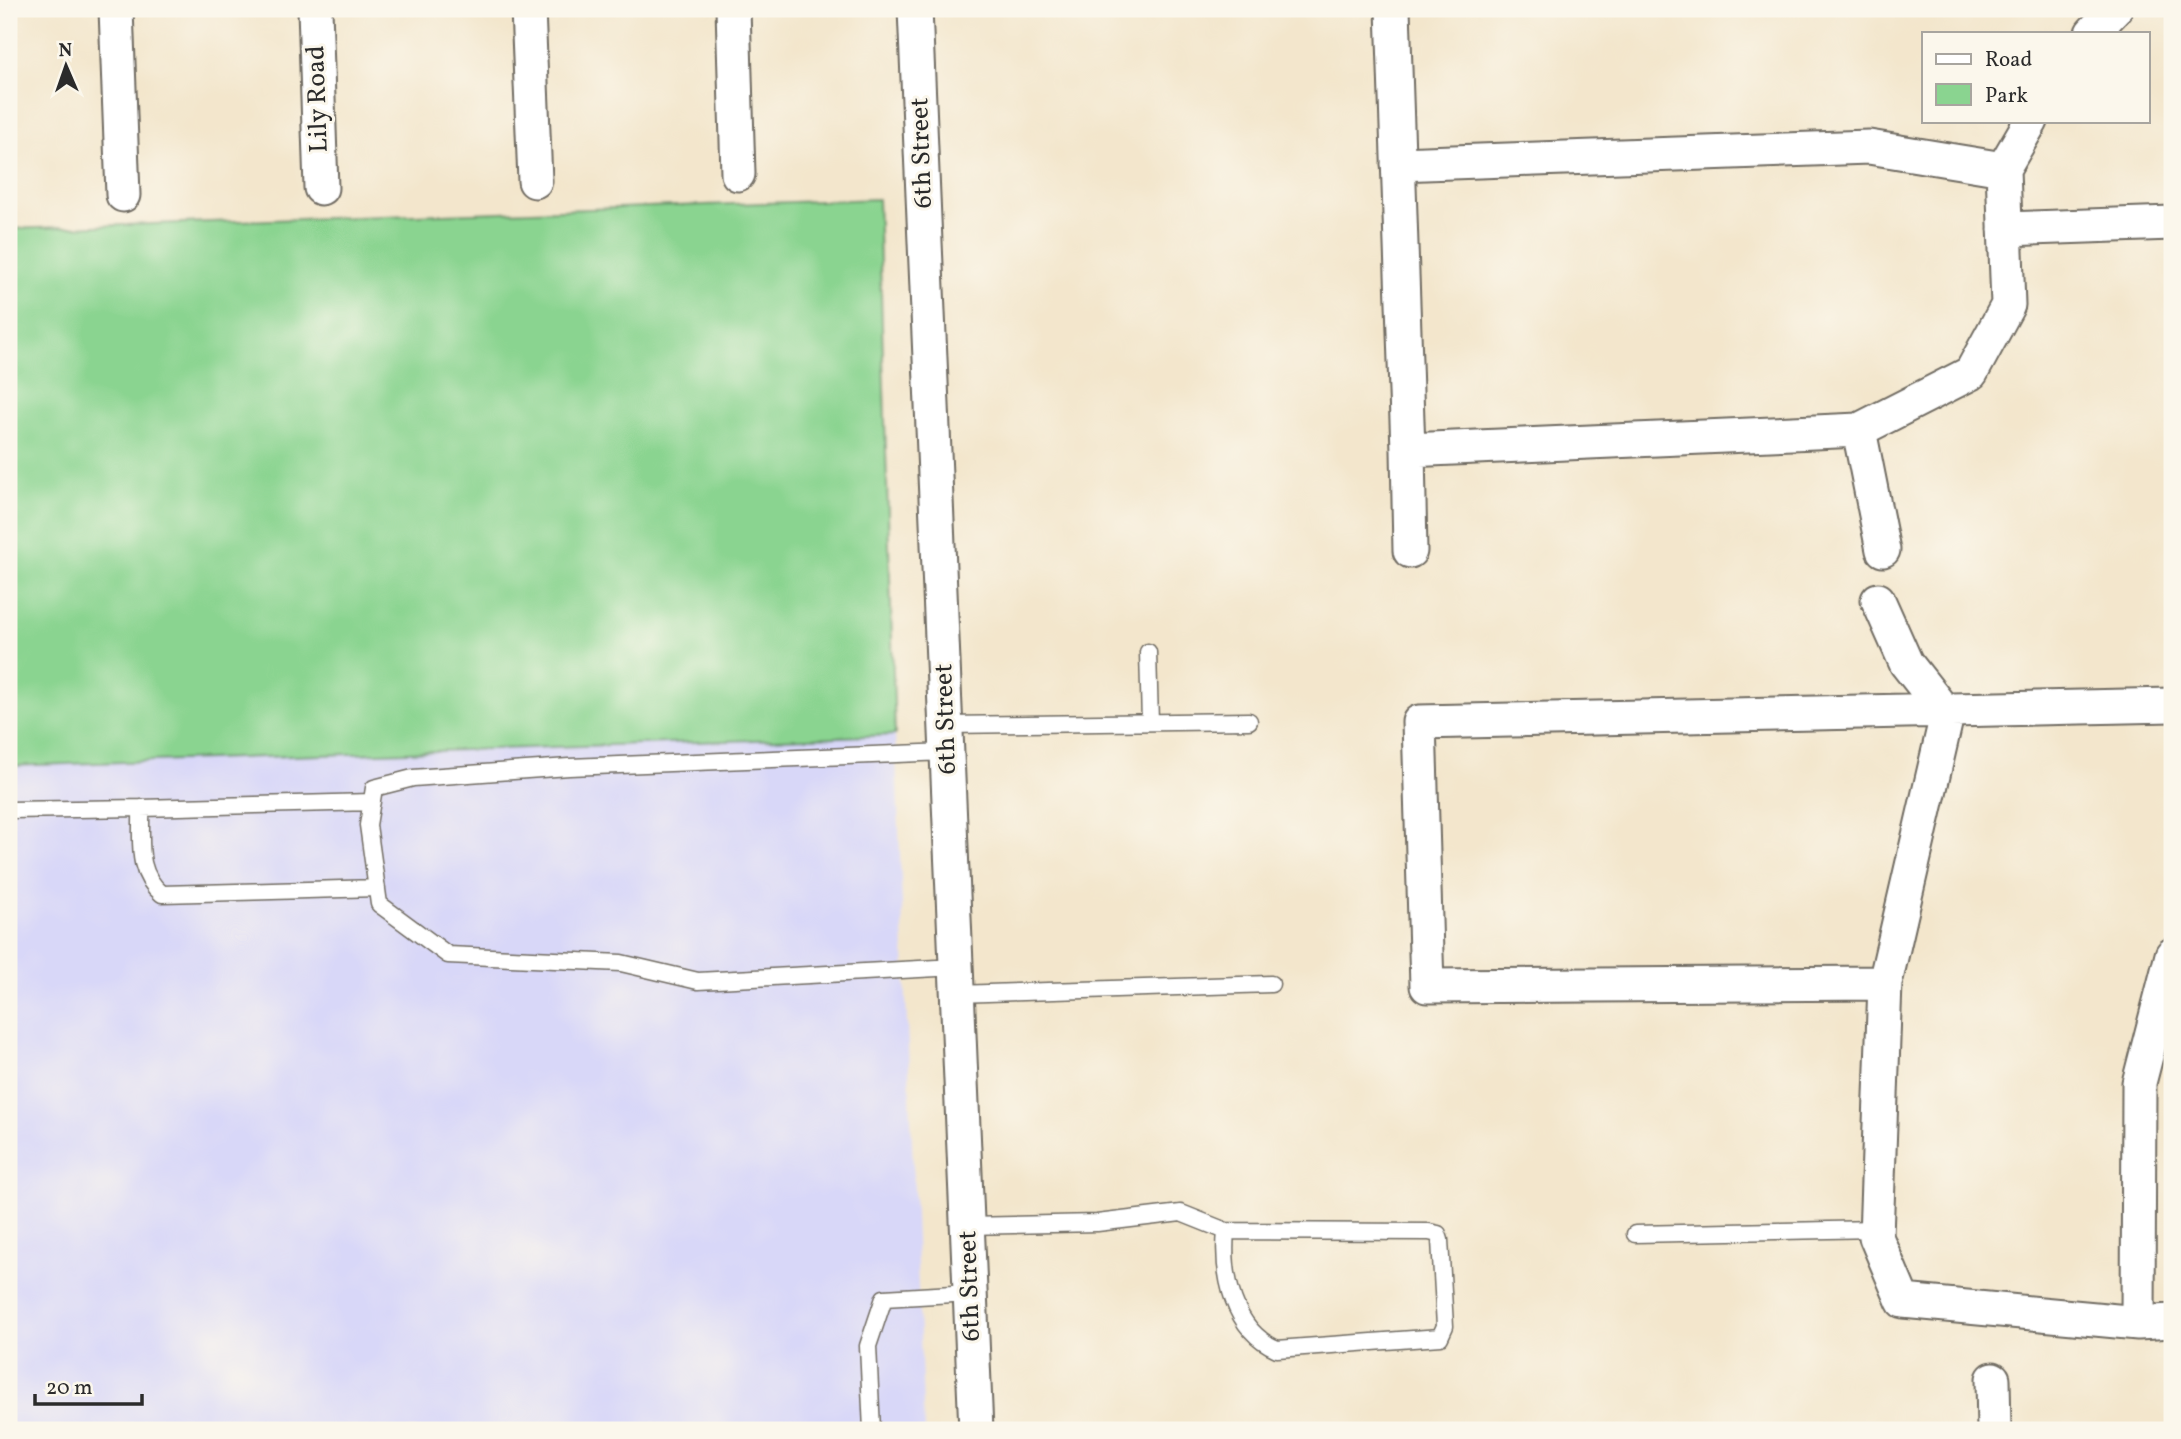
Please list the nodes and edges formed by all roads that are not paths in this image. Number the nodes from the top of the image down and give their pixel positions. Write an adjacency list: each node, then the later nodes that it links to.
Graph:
1 (116, 9): 15 (street)
2 (315, 9): 14 (street, Lily Road)
3 (528, 9): 13 (street)
4 (733, 9): 12 (street)
5 (915, 9): 28 (street, 6th Street)
6 (1393, 9): 10 (street)
7 (2115, 9): 8 (street)
8 (2093, 32)
9 (2030, 122): 11 (street)
10 (1398, 164): 11 (street); 19 (street)
11 (2003, 169): 17 (street)
12 (737, 174)
13 (535, 181)
14 (321, 188)
15 (123, 195)
16 (2172, 223): 17 (street)
17 (2006, 229): 18 (street)
18 (1859, 430): 19 (street); 20 (street)
19 (1408, 450): 21 (street)
20 (1883, 550)
21 (1410, 551)
22 (1878, 600): 25 (street)
23 (1148, 652): 27 (lane)
24 (2172, 705): 25 (street)
25 (1942, 708): 35 (street); 35 (street)
26 (1249, 721): 27 (lane)
27 (1150, 722): 28 (lane)
28 (946, 739): 29 (lane); 34 (street, 6th Street)
29 (372, 802): 30 (lane); 32 (lane)
30 (141, 808): 31 (lane); 32 (lane)
31 (9, 810)
32 (377, 888): 34 (lane)
33 (2172, 954): 43 (street)
34 (957, 980): 36 (lane); 37 (street, 6th Street)
35 (1885, 983): 38 (street)
36 (1271, 984)
37 (967, 1226): 39 (lane); 41 (street, 6th Street)
38 (1876, 1229): 40 (lane); 43 (street)
39 (1226, 1231): 39 (lane)
40 (1635, 1234)
41 (970, 1293): 45 (lane); 46 (street, 6th Street)
42 (2172, 1321): 43 (street)
43 (2138, 1323)
44 (1993, 1379): 47 (street)
45 (872, 1430)
46 (976, 1430)
47 (1994, 1430)

